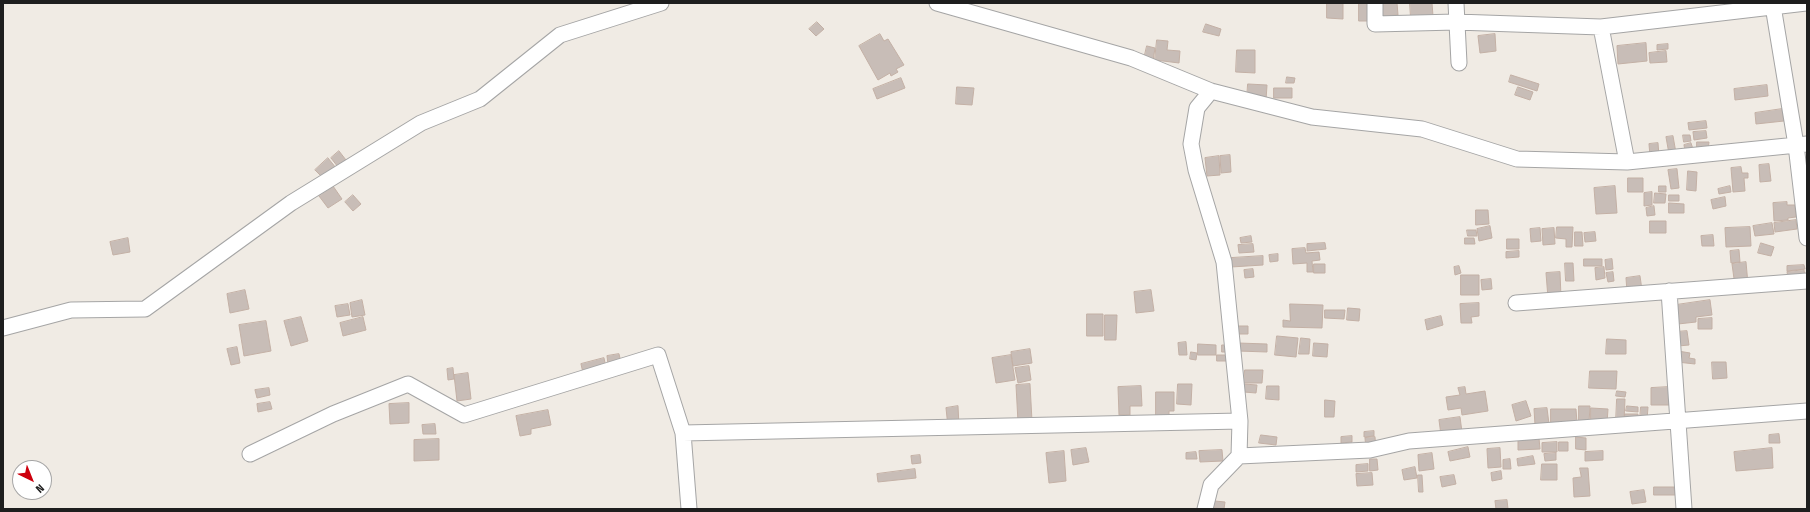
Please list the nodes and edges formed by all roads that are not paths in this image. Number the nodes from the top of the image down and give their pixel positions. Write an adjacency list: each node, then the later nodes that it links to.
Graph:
1 (661, 3): 17 (street)
2 (937, 3): 10 (street)
3 (1374, 3): 7 (street)
4 (1456, 3): 7 (street)
5 (1806, 3): 6 (street)
6 (1772, 6): 8 (street); 11 (street)
7 (1456, 22): 8 (street); 9 (street)
8 (1601, 27): 12 (street)
9 (1459, 63)
10 (1211, 90): 12 (street); 20 (street)
11 (1802, 144): 12 (street); 13 (street)
12 (1627, 162)
13 (1807, 238)
14 (1807, 280): 15 (street)
15 (1669, 291): 16 (street); 19 (street)
16 (1516, 302)
17 (3, 328)
18 (1807, 411): 19 (street)
19 (1677, 420): 23 (street); 26 (street)
20 (1240, 422): 21 (street); 23 (street)
21 (683, 433): 22 (street); 24 (street)
22 (250, 454)
23 (1239, 456): 25 (street)
24 (689, 509)
25 (1205, 509)
26 (1684, 509)

